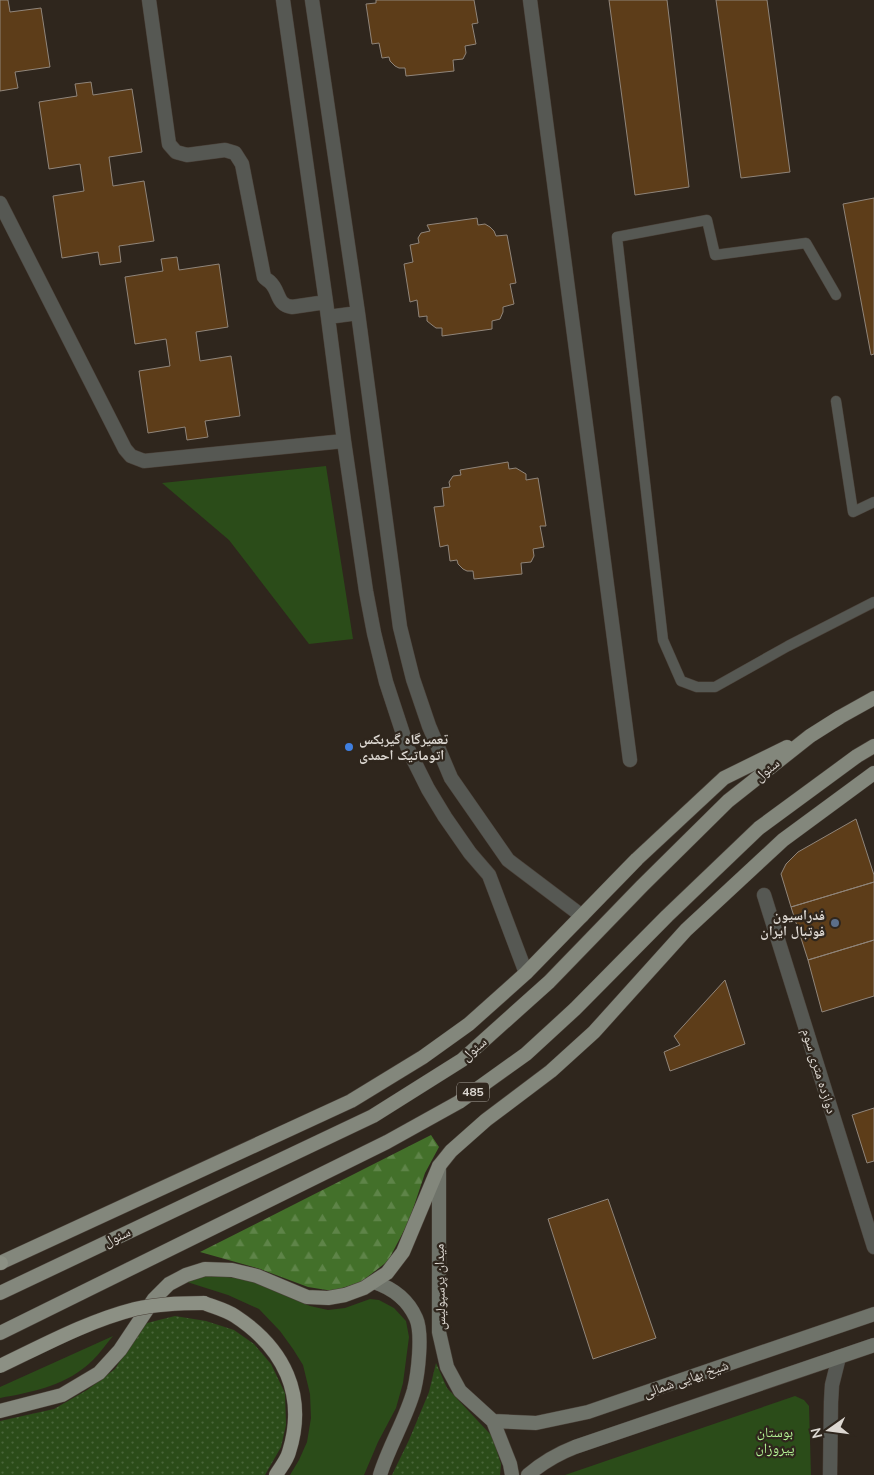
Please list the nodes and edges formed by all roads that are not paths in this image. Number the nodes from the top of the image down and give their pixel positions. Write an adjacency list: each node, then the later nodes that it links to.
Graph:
1 (149, 0): 7 (street)
2 (283, 0): 7 (street)
3 (312, 0): 8 (street)
4 (530, 0): 17 (street)
5 (0, 203): 11 (street)
6 (836, 295): 13 (lane)
7 (326, 302): 9 (street)
8 (358, 313): 9 (street); 20 (street)
9 (328, 318): 11 (street)
10 (836, 400): 12 (lane)
11 (344, 441): 21 (street)
12 (874, 502)
13 (874, 602)
14 (874, 698): 15 (main road, سئول / 485)
15 (810, 736): 20 (main road); 26 (main road, سئول / 485)
16 (874, 746): 28 (main road, 485)
17 (630, 760)
18 (874, 773): 22 (main road)
19 (764, 895): 23 (street, دوازده متری سوم)
20 (582, 916): 21 (main road)
21 (526, 972): 24 (main road)
22 (439, 1166): 25 (main road); 33 (main road, میدان پرسپولیس)
23 (874, 1247)
24 (0, 1263)
25 (374, 1282): 32 (main road); 35 (main road)
26 (0, 1293)
27 (874, 1314): 33 (main road, شیخ بهایی شمالی)
28 (0, 1333)
29 (874, 1345): 30 (main road, شیخ بهایی شمالی)
30 (839, 1357): 37 (main road, شیخ بهایی شمالی); 38 (street)
31 (0, 1366): 34 (highway, bridge)
32 (0, 1411)
33 (493, 1421): 36 (main road, میدان پرسپولیس)
34 (276, 1475)
35 (380, 1475)
36 (512, 1475)
37 (528, 1475)
38 (830, 1475)

